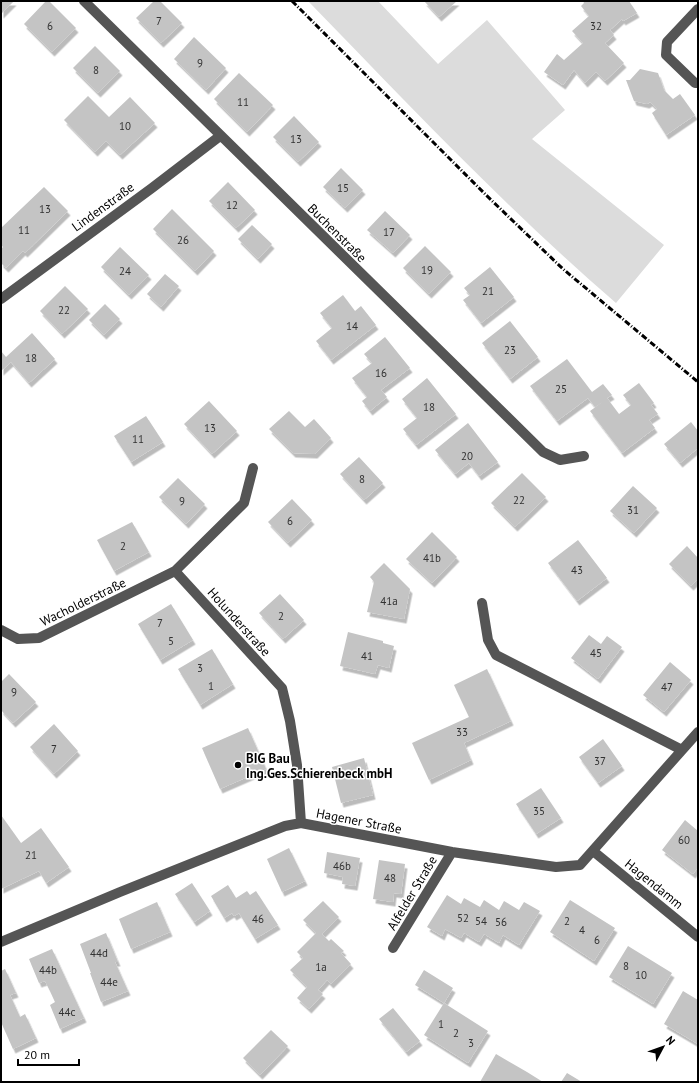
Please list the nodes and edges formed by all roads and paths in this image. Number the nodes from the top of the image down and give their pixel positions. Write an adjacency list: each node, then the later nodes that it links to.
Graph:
1 (84, 1): 4 (street, Buchenstraße)
2 (698, 9): 3 (street)
3 (698, 83)
4 (220, 136): 5 (street, Lindenstraße); 6 (street, Buchenstraße)
5 (1, 298)
6 (584, 456)
7 (253, 468): 8 (street)
8 (175, 571): 10 (street, Wacholderstraße); 13 (street, Holunderstraße)
9 (482, 603): 12 (street)
10 (1, 630)
11 (698, 732): 12 (street, Hagener Straße)
12 (682, 750): 14 (street, Hagener Straße)
13 (301, 823): 15 (street, Hagener Straße); 17 (street, Hagener Straße)
14 (593, 851): 15 (street, Hagener Straße); 16 (street, Hagendamm)
15 (452, 852): 18 (street, Alfelder Straße)
16 (698, 936)
17 (1, 942)
18 (393, 948)

